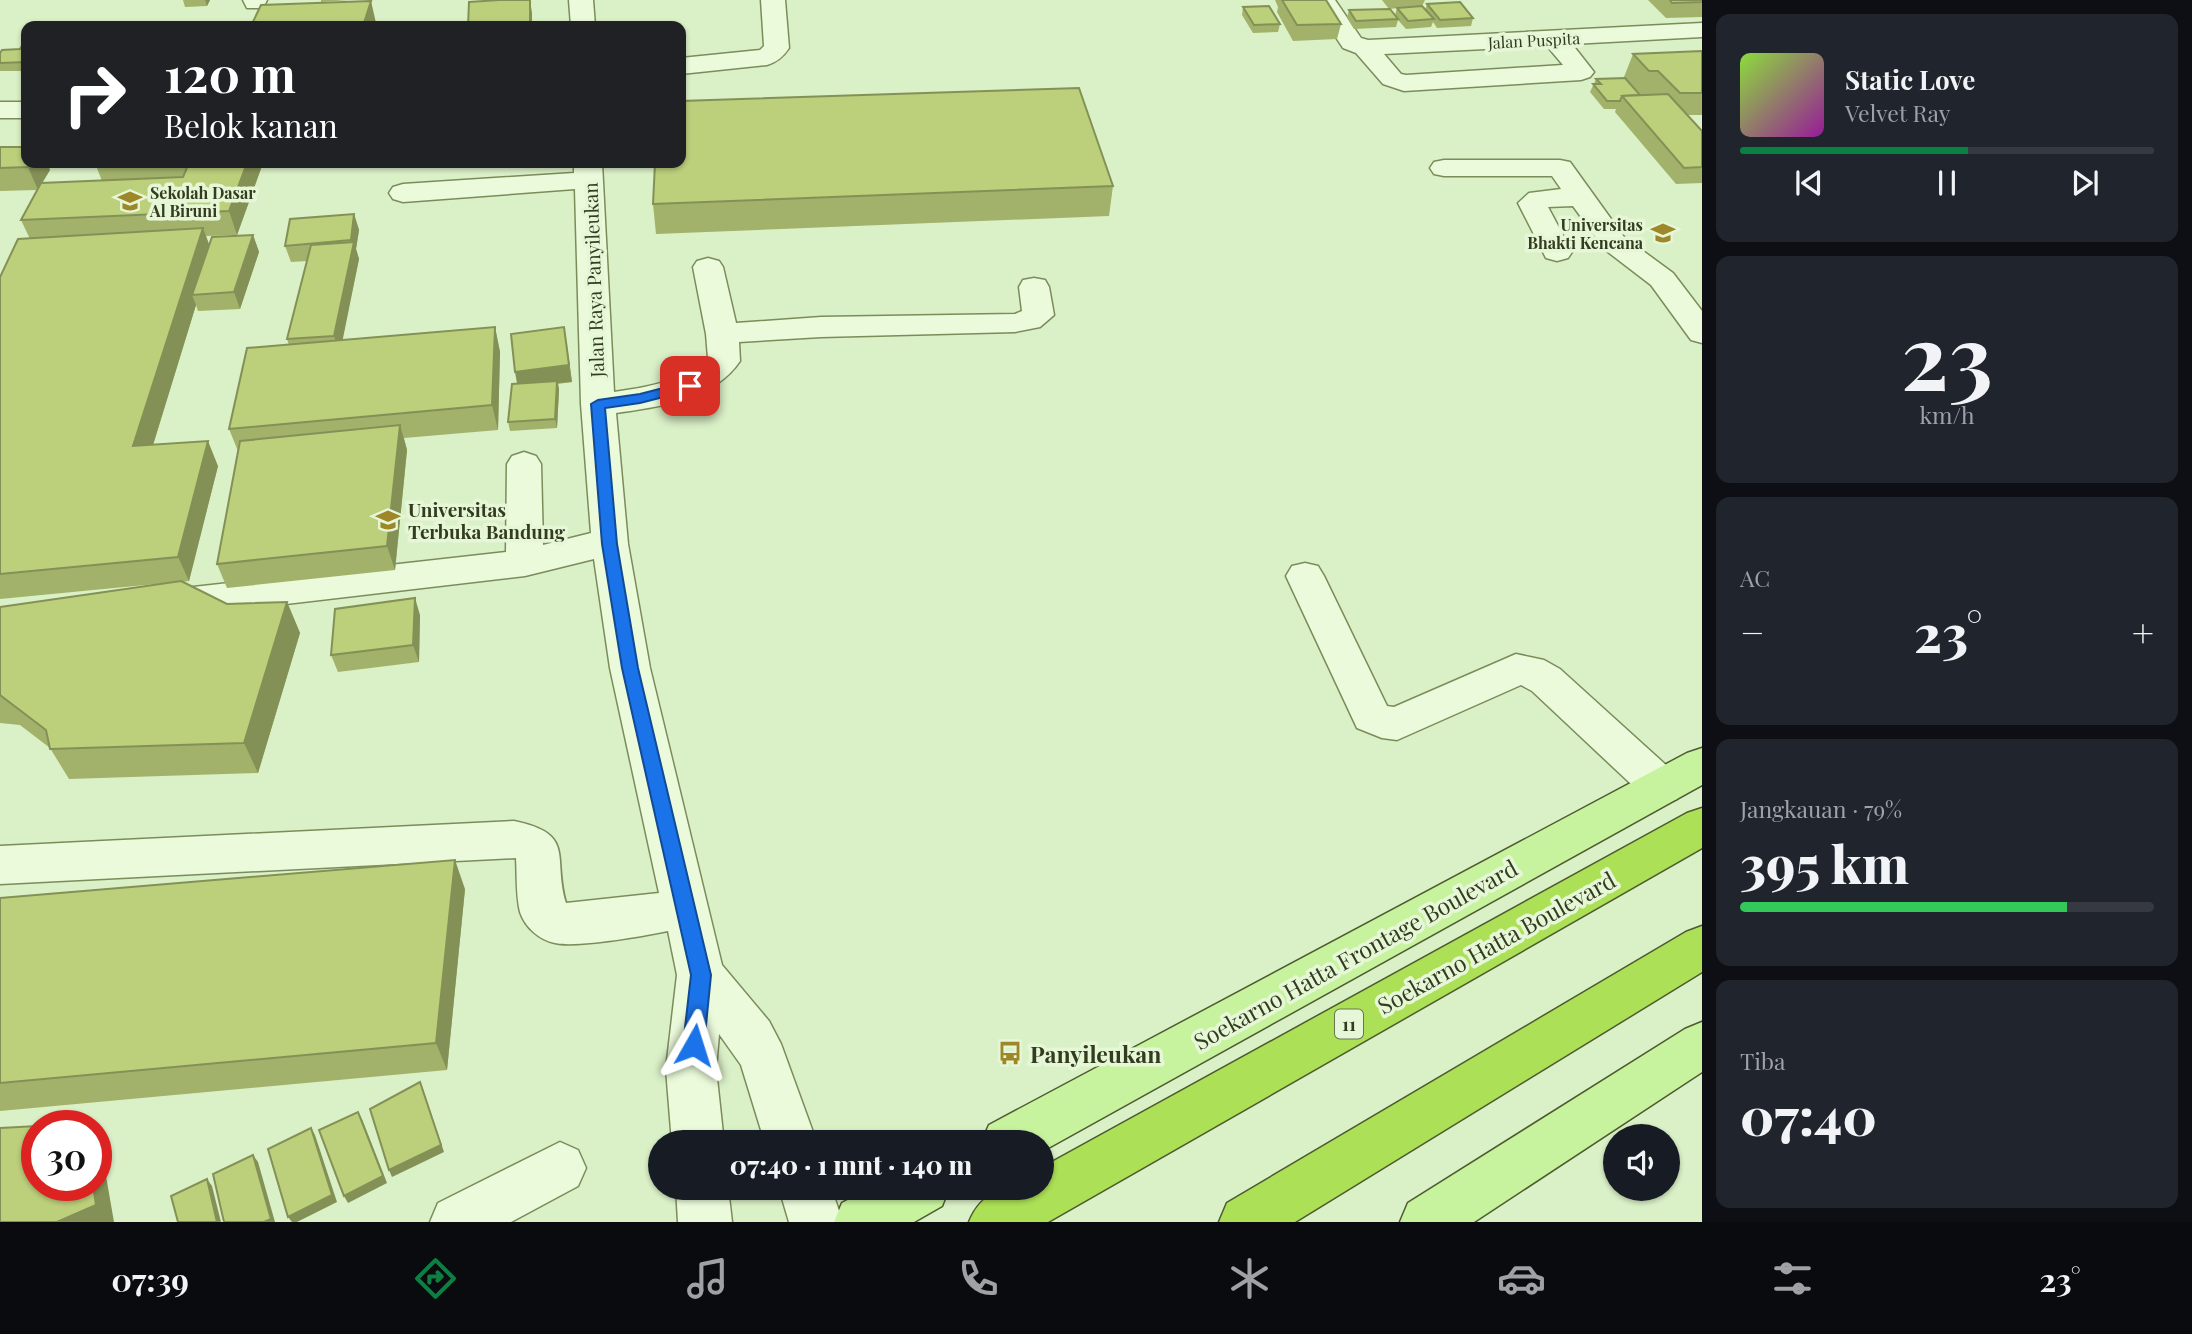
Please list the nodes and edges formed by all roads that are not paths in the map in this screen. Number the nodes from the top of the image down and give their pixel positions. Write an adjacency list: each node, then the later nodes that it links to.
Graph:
1 (581, 0): 4 (street)
2 (773, 0): 8 (street)
3 (1324, 0): 7 (street)
4 (583, 21)
5 (1702, 30): 6 (street, Jalan Puspita)
6 (1555, 39): 7 (street, Jalan Puspita); 7 (street)
7 (1365, 48)
8 (686, 65)
9 (0, 110): 10 (street)
10 (21, 110)
11 (1444, 168): 14 (street)
12 (588, 171): 13 (street); 20 (street, Jalan Raya Panyileukan)
13 (403, 193)
14 (1580, 197): 15 (street); 18 (street)
15 (1557, 252)
16 (708, 267): 19 (street)
17 (1034, 287): 19 (street)
18 (1702, 333)
19 (722, 334): 20 (street)
20 (598, 404): 22 (street, Jalan Raya Panyileukan)
21 (524, 464): 23 (street)
22 (610, 544): 23 (street); 30 (street, Jalan Raya Panyileukan)
23 (525, 564): 25 (street)
24 (1305, 576): 27 (street)
25 (138, 607)
26 (1702, 765): 27 (main road, Soekarno Hatta Frontage Boulevard)
27 (1662, 787): 36 (main road, Soekarno Hatta Frontage Boulevard)
28 (1702, 826): 45 (highway, Soekarno Hatta Boulevard / 11)
29 (0, 865): 30 (street)
30 (687, 908): 32 (street, Jalan Raya Panyileukan)
31 (1702, 947): 46 (highway)
32 (701, 975): 34 (street, Jalan Raya Panyileukan); 35 (street, Jalan Raya Panyileukan)
33 (1702, 1045): 47 (main road)
34 (697, 1130)
35 (787, 1130)
36 (1031, 1130)
37 (560, 1168): 41 (street)
38 (703, 1200): 42 (street)
39 (809, 1200): 43 (street)
40 (901, 1200): 44 (main road)
41 (457, 1222)
42 (705, 1222)
43 (816, 1222)
44 (861, 1222)
45 (996, 1222)
46 (1246, 1222)
47 (1427, 1222)

